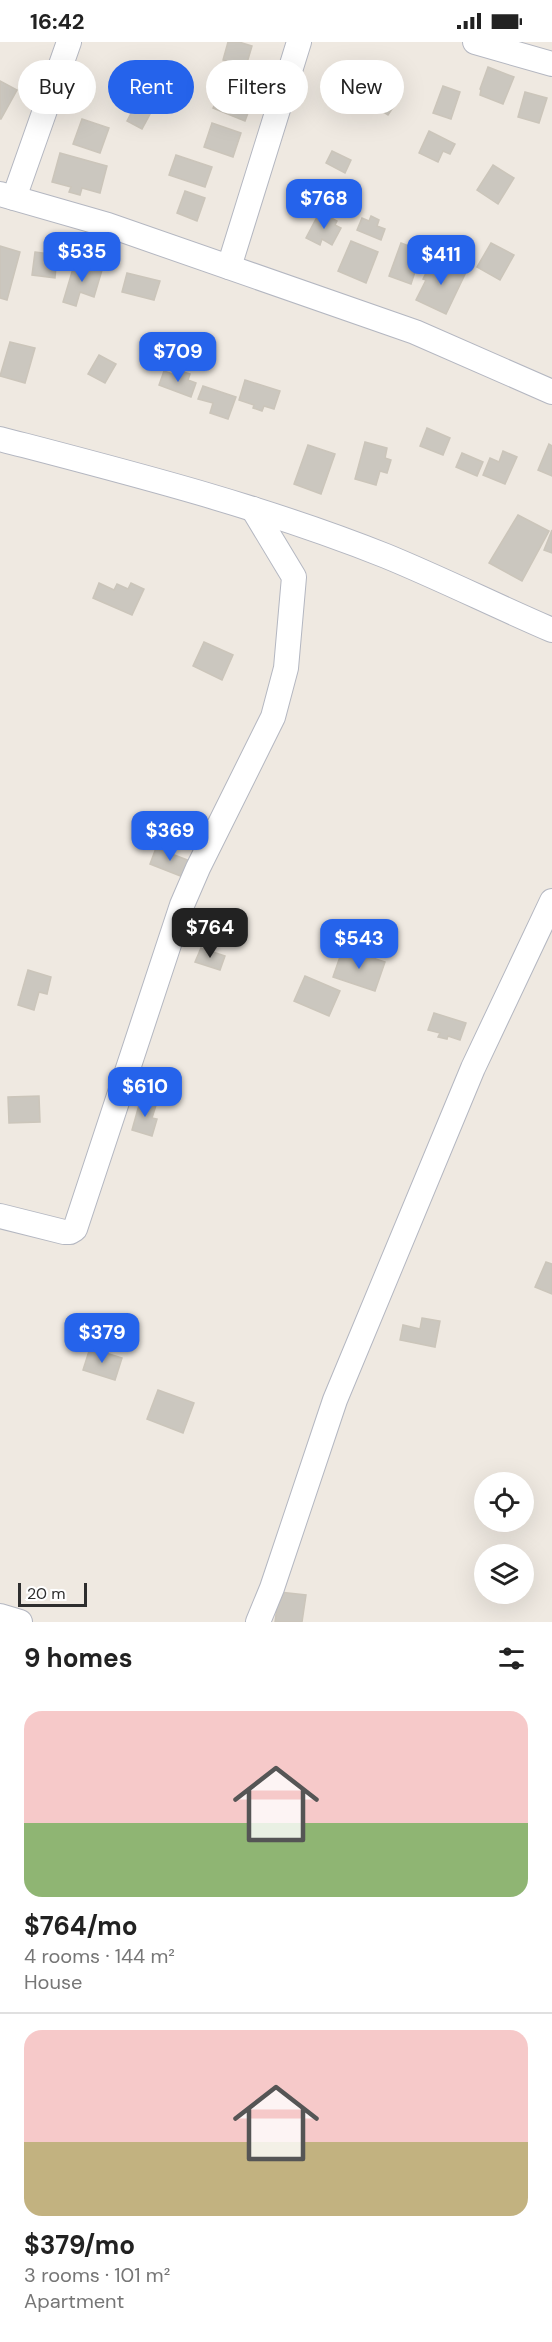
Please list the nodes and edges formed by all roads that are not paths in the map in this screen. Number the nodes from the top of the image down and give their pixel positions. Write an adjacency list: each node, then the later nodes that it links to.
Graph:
1 (69, 42): 5 (street)
2 (299, 42): 6 (street)
3 (475, 42): 4 (street)
4 (552, 64)
5 (7, 196): 6 (street)
6 (229, 267): 7 (street)
7 (552, 392)
8 (0, 439): 9 (street)
9 (253, 508): 10 (street); 12 (street)
10 (552, 630)
11 (552, 901): 15 (street)
12 (0, 1216)
13 (0, 1616): 14 (street)
14 (20, 1622)
15 (258, 1622)

